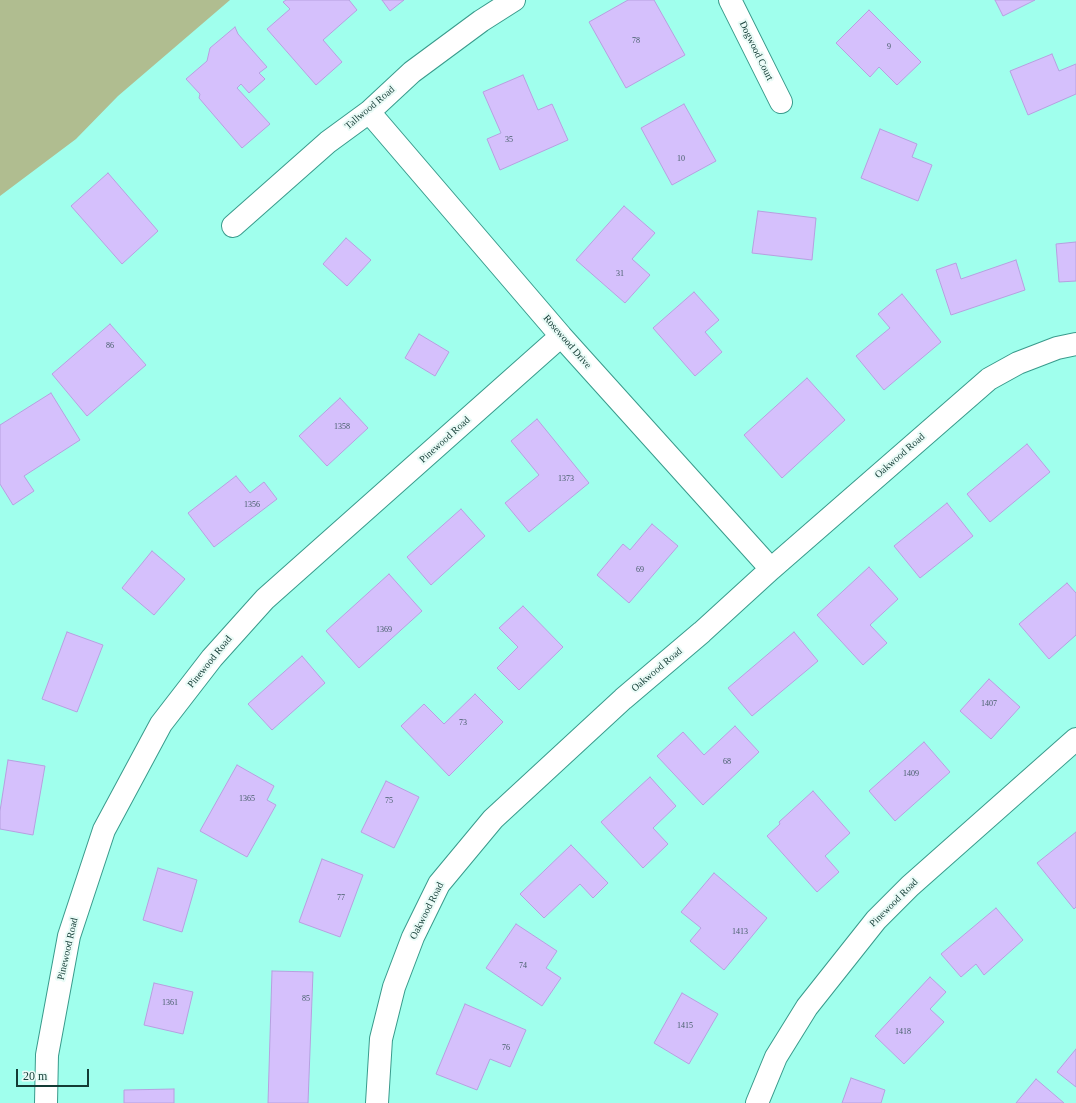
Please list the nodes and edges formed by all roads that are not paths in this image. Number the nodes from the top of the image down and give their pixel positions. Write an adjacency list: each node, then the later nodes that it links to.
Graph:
1 (514, 0): 4 (street, Tallwood Road)
2 (730, 0): 3 (street, Dogwood Court)
3 (781, 102)
4 (369, 112): 5 (street, Tallwood Road); 6 (street, Rosewood Drive)
5 (233, 226)
6 (561, 336): 8 (street, Rosewood Drive); 10 (street, Pinewood Road)
7 (1076, 344): 8 (street, Oakwood Road)
8 (771, 569): 11 (street, Oakwood Road)
9 (1076, 739): 12 (street, Pinewood Road)
10 (46, 1103)
11 (377, 1103)
12 (757, 1103)

